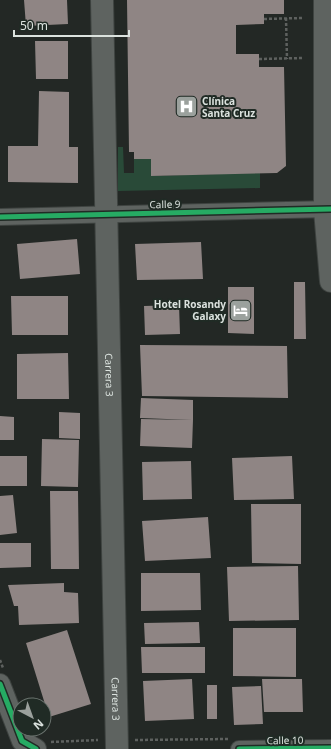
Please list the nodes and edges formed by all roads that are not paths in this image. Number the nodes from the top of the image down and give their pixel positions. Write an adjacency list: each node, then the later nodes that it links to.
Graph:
1 (102, 0): 4 (main road, Carrera 3)
2 (325, 0): 3 (main road)
3 (328, 209): 4 (street, Calle 9); 6 (main road)
4 (105, 214): 5 (street, Calle 9); 8 (main road, Carrera 3)
5 (0, 216)
6 (331, 282)
7 (0, 684): 10 (street)
8 (117, 743)
9 (237, 744): 11 (street, Calle 10)
10 (41, 745)
11 (331, 748)

